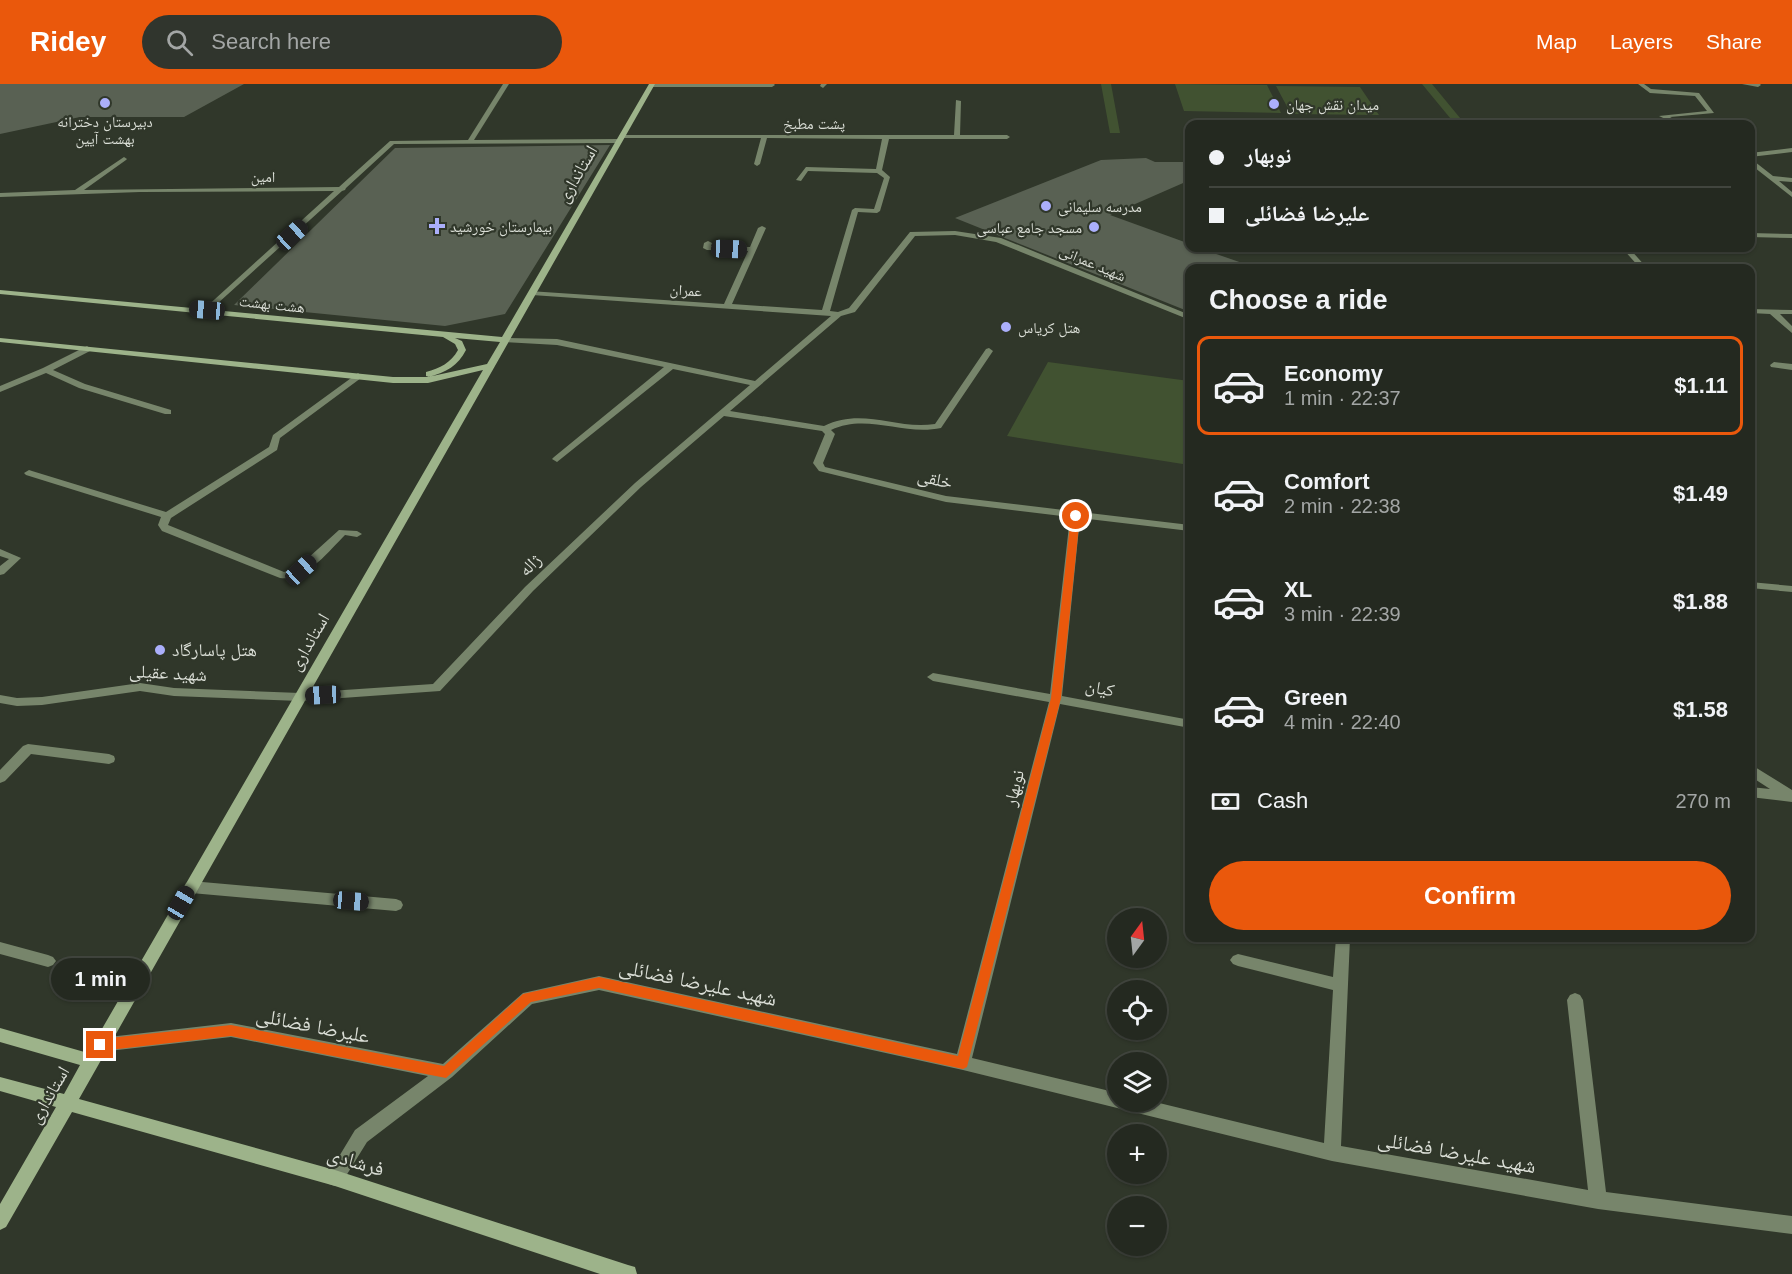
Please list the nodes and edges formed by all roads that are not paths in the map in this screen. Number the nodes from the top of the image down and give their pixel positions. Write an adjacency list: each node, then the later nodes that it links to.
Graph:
1 (506, 84): 14 (street)
2 (1641, 84): 8 (street)
3 (1745, 84): 6 (street)
4 (652, 85): 5 (street); 13 (main road, استانداری)
5 (772, 85)
6 (1758, 86)
7 (958, 102): 11 (street)
8 (1671, 120)
9 (765, 136): 10 (street, پشت مطبخ); 13 (street, پشت مطبخ); 18 (street)
10 (886, 136): 11 (street, پشت مطبخ); 20 (street)
11 (957, 137): 12 (street, پشت مطبخ)
12 (1006, 137)
13 (620, 138): 14 (street, پشت مطبخ); 37 (main road, استانداری)
14 (470, 141): 24 (street, پشت مطبخ)
15 (1792, 150): 16 (street)
16 (1755, 154)
17 (124, 159): 25 (street)
18 (757, 164)
19 (1755, 164): 21 (street)
20 (879, 171): 22 (street); 43 (street)
21 (1773, 178): 23 (street); 27 (street)
22 (799, 180)
23 (1792, 180)
24 (343, 189): 25 (street, امین); 39 (street)
25 (77, 192): 26 (street, امین)
26 (0, 195)
27 (1792, 195)
28 (762, 228): 33 (street)
29 (913, 234): 44 (street, ژاله); 45 (street, شهید عمرانی)
30 (1755, 235): 31 (street)
31 (1792, 236)
32 (708, 243): 33 (street)
33 (751, 249): 38 (street)
34 (1629, 252): 35 (street)
35 (1640, 264)
36 (0, 292): 39 (main road, هشت بهشت)
37 (532, 293): 38 (street, عمران); 49 (main road, استانداری)
38 (727, 306): 43 (street, عمران)
39 (207, 310): 47 (main road, هشت بهشت)
40 (1755, 311): 41 (street)
41 (1773, 312): 42 (street); 46 (street)
42 (1792, 312)
43 (825, 313): 44 (street, عمران)
44 (838, 314): 59 (street, ژاله)
45 (1185, 316)
46 (1792, 331)
47 (434, 334): 49 (main road, هشت بهشت); 58 (main road)
48 (0, 340): 50 (main road)
49 (505, 340): 52 (street); 54 (main road, استانداری)
50 (87, 349): 56 (street); 57 (main road)
51 (990, 351): 63 (street)
52 (672, 365): 59 (street); 64 (street)
53 (1774, 365): 55 (street)
54 (490, 366): 58 (main road); 75 (main road, استانداری)
55 (1792, 367)
56 (46, 370): 60 (street); 61 (street)
57 (358, 376): 58 (main road); 66 (street)
58 (393, 380)
59 (757, 384): 62 (street, ژاله)
60 (0, 390)
61 (168, 412)
62 (723, 413): 63 (street); 75 (street, ژاله)
63 (825, 429): 67 (street, خلقی)
64 (557, 459)
65 (29, 473): 66 (street)
66 (167, 516): 69 (street)
67 (1076, 516): 68 (street, خلقی); 76 (street, نوبهار)
68 (1185, 527)
69 (357, 534)
70 (0, 552): 71 (street)
71 (0, 572)
72 (1755, 585): 73 (street)
73 (1792, 589)
74 (933, 677): 76 (street, کیان)
75 (300, 697): 77 (street, شهید عقیلی); 84 (main road, استانداری)
76 (1056, 698): 78 (street, کیان); 95 (street, نوبهار)
77 (0, 699)
78 (1185, 723)
79 (109, 759): 81 (street)
80 (1755, 772): 83 (street)
81 (0, 778)
82 (1755, 792): 83 (street)
83 (1791, 796)
84 (191, 886): 85 (street); 93 (main road, استانداری)
85 (396, 905)
86 (1343, 942): 90 (street)
87 (0, 948): 89 (street)
88 (1238, 960): 90 (street)
89 (48, 961)
90 (1340, 985): 101 (street)
91 (1575, 1000): 103 (street)
92 (0, 1035): 94 (main road)
93 (100, 1045): 94 (main road, استانداری); 96 (street, علیرضا فضائلی)
94 (91, 1061): 99 (main road, استانداری)
95 (963, 1063): 96 (street, شهید علیرضا فضائلی); 98 (street, شهید علیرضا فضائلی)
96 (446, 1072): 102 (street, شهید علیرضا فضائلی)
97 (0, 1084): 99 (main road, فرشادی)
98 (1107, 1098)
99 (67, 1103): 102 (main road, فرشادی); 104 (main road, استانداری)
100 (1163, 1112): 101 (street, شهید علیرضا فضائلی)
101 (1332, 1153): 103 (street, شهید علیرضا فضائلی)
102 (335, 1178): 106 (main road, فرشادی)
103 (1598, 1200): 105 (street, شهید علیرضا فضائلی)
104 (0, 1221)
105 (1792, 1225)
106 (628, 1274)

